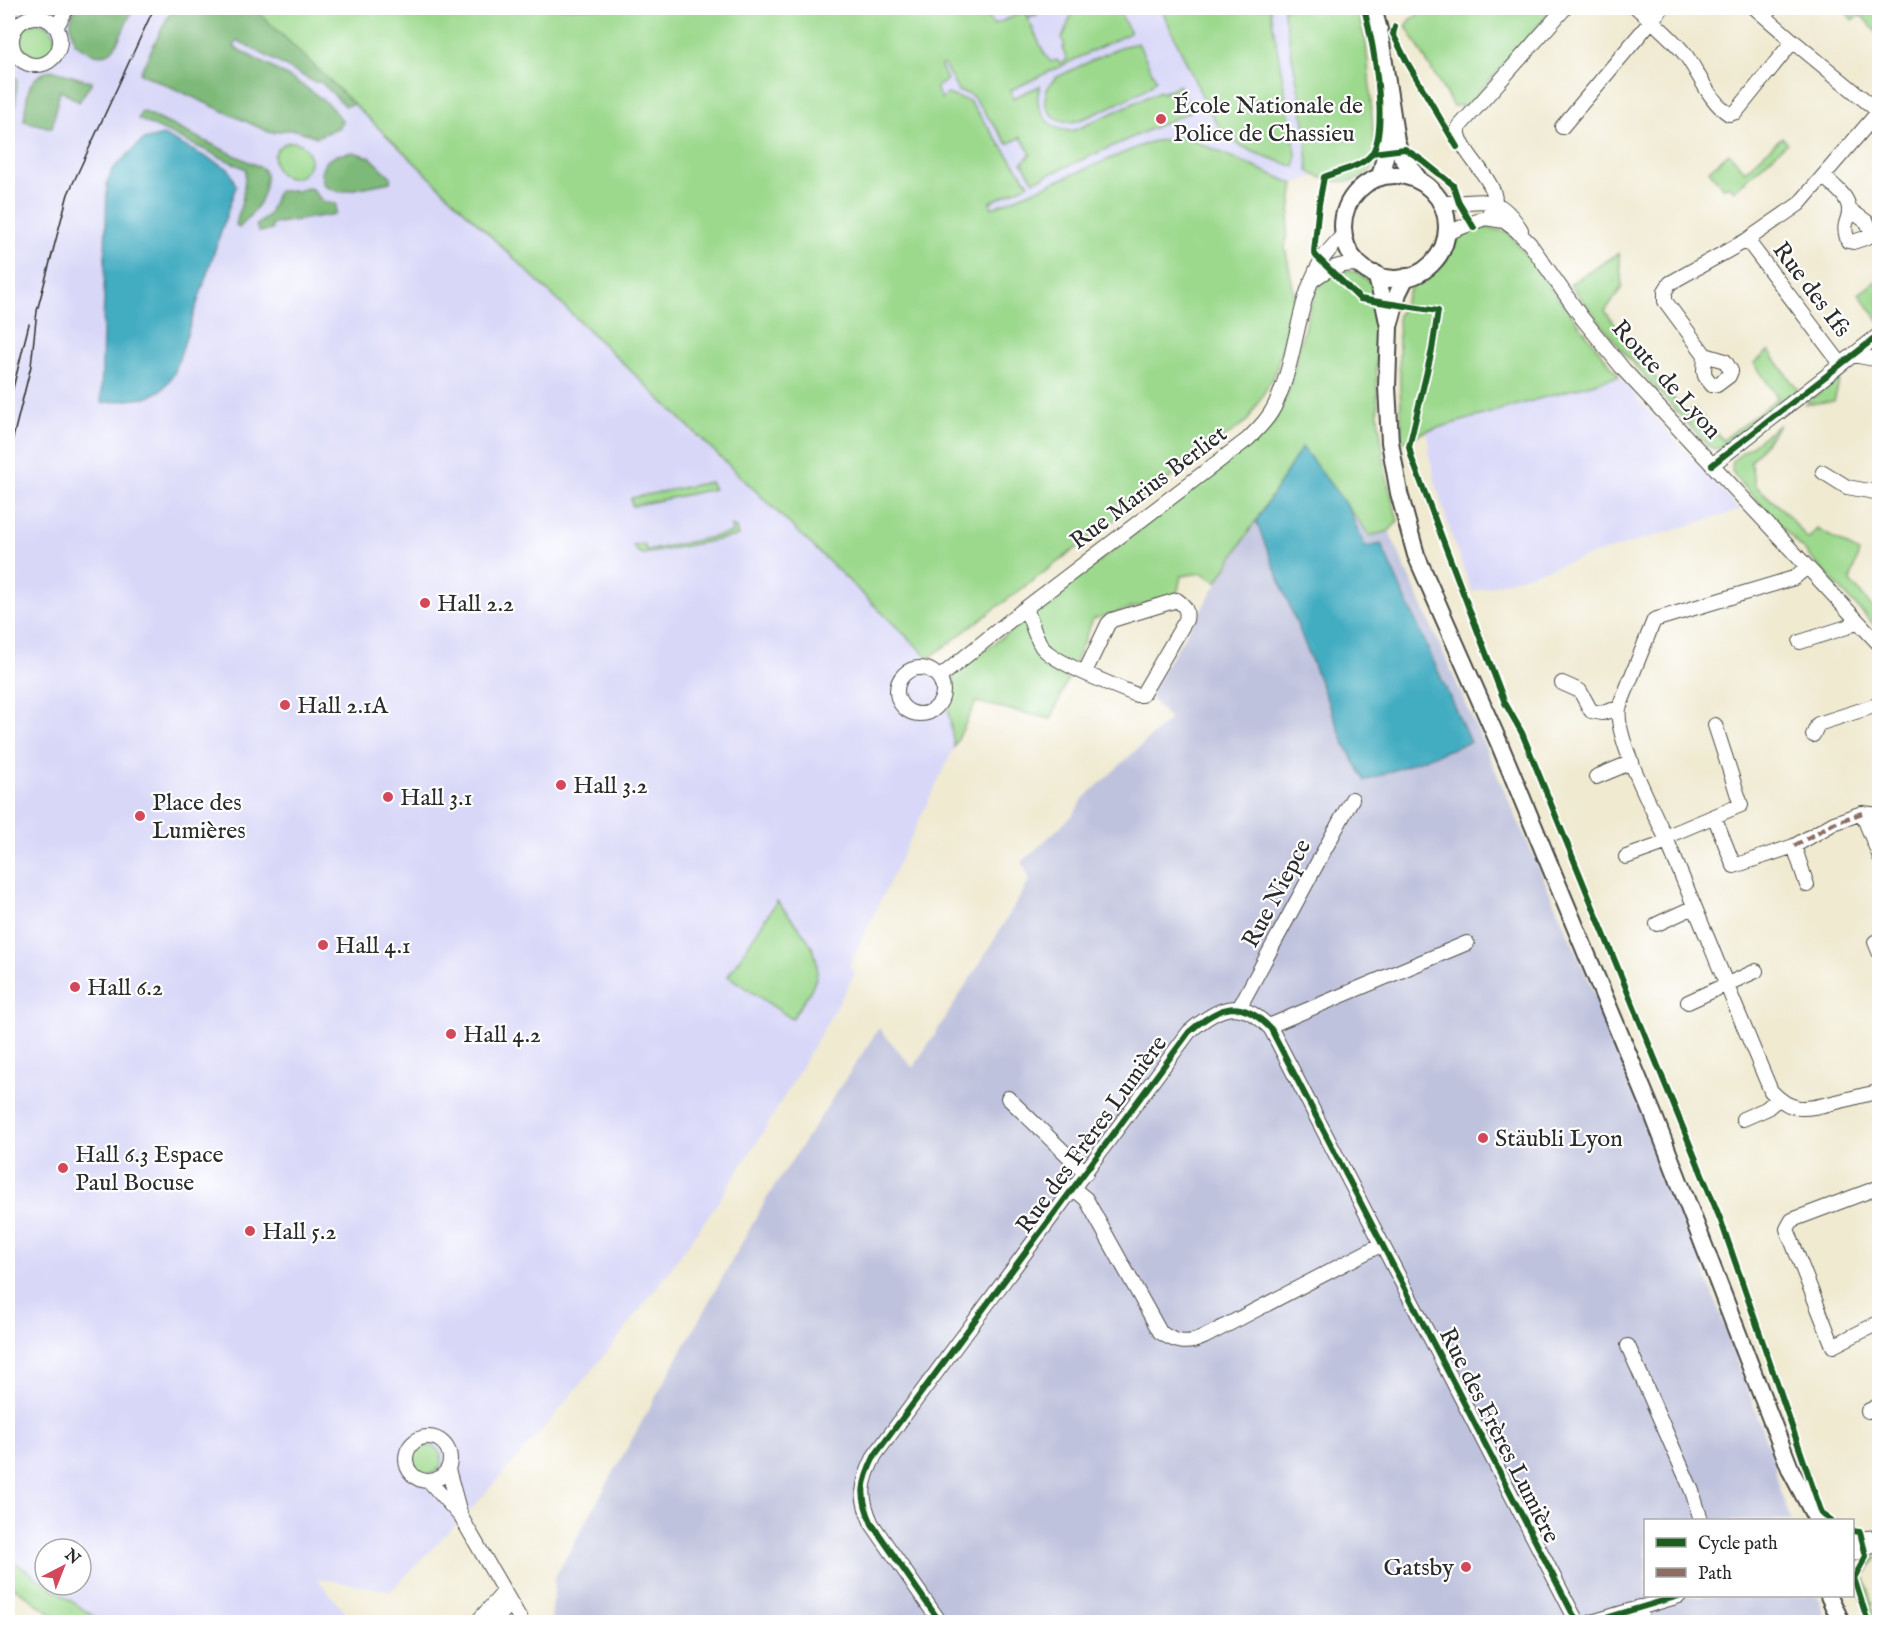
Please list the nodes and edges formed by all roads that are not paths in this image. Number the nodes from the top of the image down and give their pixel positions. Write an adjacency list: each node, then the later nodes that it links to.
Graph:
1 (67, 8): 9 (street)
2 (1373, 8): 11 (main road)
3 (1565, 8): 14 (street)
4 (1637, 8): 8 (street)
5 (1662, 8): 8 (street)
6 (1755, 8): 10 (street)
7 (44, 12): 9 (street); 9 (street)
8 (1651, 20): 10 (street); 13 (street)
9 (56, 28)
10 (1793, 41): 12 (street)
11 (1388, 94): 16 (main road); 17 (main road)
12 (1879, 111): 15 (street)
13 (1562, 128)
14 (1484, 176): 18 (street); 19 (street)
15 (1823, 176): 21 (street); 25 (street)
16 (1380, 177): 17 (main road); 24 (main road)
17 (1421, 181): 20 (main road)
18 (1475, 201): 19 (street); 20 (street)
19 (1495, 202): 22 (street); 26 (street, Route de Lyon)
20 (1441, 203): 23 (main road)
21 (1850, 210)
22 (1485, 218): 23 (street); 26 (street, Route de Lyon)
23 (1447, 233): 29 (main road)
24 (1344, 234): 27 (main road); 30 (street, Rue Marius Berliet)
25 (1747, 240): 33 (street); 36 (street, Rue des Ifs)
26 (1528, 242): 37 (street, Route de Lyon)
27 (1360, 264): 28 (main road); 30 (street)
28 (1376, 274): 29 (main road); 31 (main road)
29 (1406, 277): 31 (main road)
30 (1312, 280): 41 (street, Rue Marius Berliet)
31 (1389, 327): 84 (main road)
32 (1880, 334): 34 (street)
33 (1705, 355)
34 (1853, 355): 35 (street); 36 (street)
35 (1880, 360)
36 (1840, 364): 37 (street)
37 (1712, 465): 40 (street, Route de Lyon)
38 (1823, 472): 39 (street)
39 (1880, 493)
40 (1807, 567): 42 (street, Route de Lyon); 49 (street)
41 (1026, 608): 45 (street); 46 (street, Rue Marius Berliet)
42 (1856, 620): 43 (street); 44 (street, Route de Lyon)
43 (1800, 642)
44 (1880, 645)
45 (1085, 672): 45 (street)
46 (940, 677)
47 (1562, 683): 49 (street)
48 (1880, 704): 51 (street)
49 (1619, 708): 52 (street)
50 (1715, 725): 57 (street)
51 (1813, 735)
52 (1632, 762): 53 (street); 58 (street)
53 (1596, 777)
54 (1352, 799): 71 (street, Rue Niepce)
55 (1862, 813): 56 (street); 59 (street); 61 (street)
56 (1880, 815)
57 (1714, 816): 58 (street); 59 (street)
58 (1666, 839): 60 (street); 63 (street)
59 (1794, 846): 62 (street)
60 (1626, 857)
61 (1880, 857)
62 (1807, 885)
63 (1694, 907): 64 (street); 69 (street)
64 (1657, 924)
65 (1880, 940): 67 (street)
66 (1467, 943): 72 (street)
67 (1880, 954)
68 (1756, 971): 69 (street)
69 (1726, 984): 70 (street); 75 (street)
70 (1688, 1002)
71 (1239, 1008): 72 (street, Rue des Frères Lumière); 77 (street, Rue des Frères Lumière)
72 (1269, 1026): 80 (street, Rue des Frères Lumière)
73 (1880, 1093): 75 (street)
74 (1008, 1098): 77 (street)
75 (1778, 1099): 76 (street)
76 (1743, 1119)
77 (1086, 1173): 78 (street, Rue des Frères Lumière)
78 (1074, 1189): 80 (street); 102 (street, Rue des Frères Lumière)
79 (1880, 1189): 81 (street)
80 (1383, 1244): 103 (street, Rue des Frères Lumière)
81 (1880, 1323)
82 (1628, 1346): 87 (street)
83 (448, 1469): 85 (street); 85 (street); 86 (street)
84 (1791, 1472): 88 (main road); 89 (main road)
85 (430, 1482): 86 (street)
86 (461, 1517): 97 (street)
87 (1700, 1519)
88 (1802, 1519)
89 (1815, 1519)
90 (1880, 1537): 91 (street)
91 (1854, 1539)
92 (1880, 1543): 93 (street)
93 (1854, 1553)
94 (1674, 1597): 98 (street)
95 (1828, 1597): 106 (main road)
96 (1842, 1597): 107 (main road)
97 (508, 1598): 99 (street); 100 (street); 101 (street)
98 (1639, 1607): 104 (street); 105 (street)
99 (477, 1623)
100 (494, 1623)
101 (522, 1623)
102 (940, 1623)
103 (1577, 1623)
104 (1592, 1623)
105 (1643, 1623)
106 (1841, 1623)
107 (1848, 1623)

